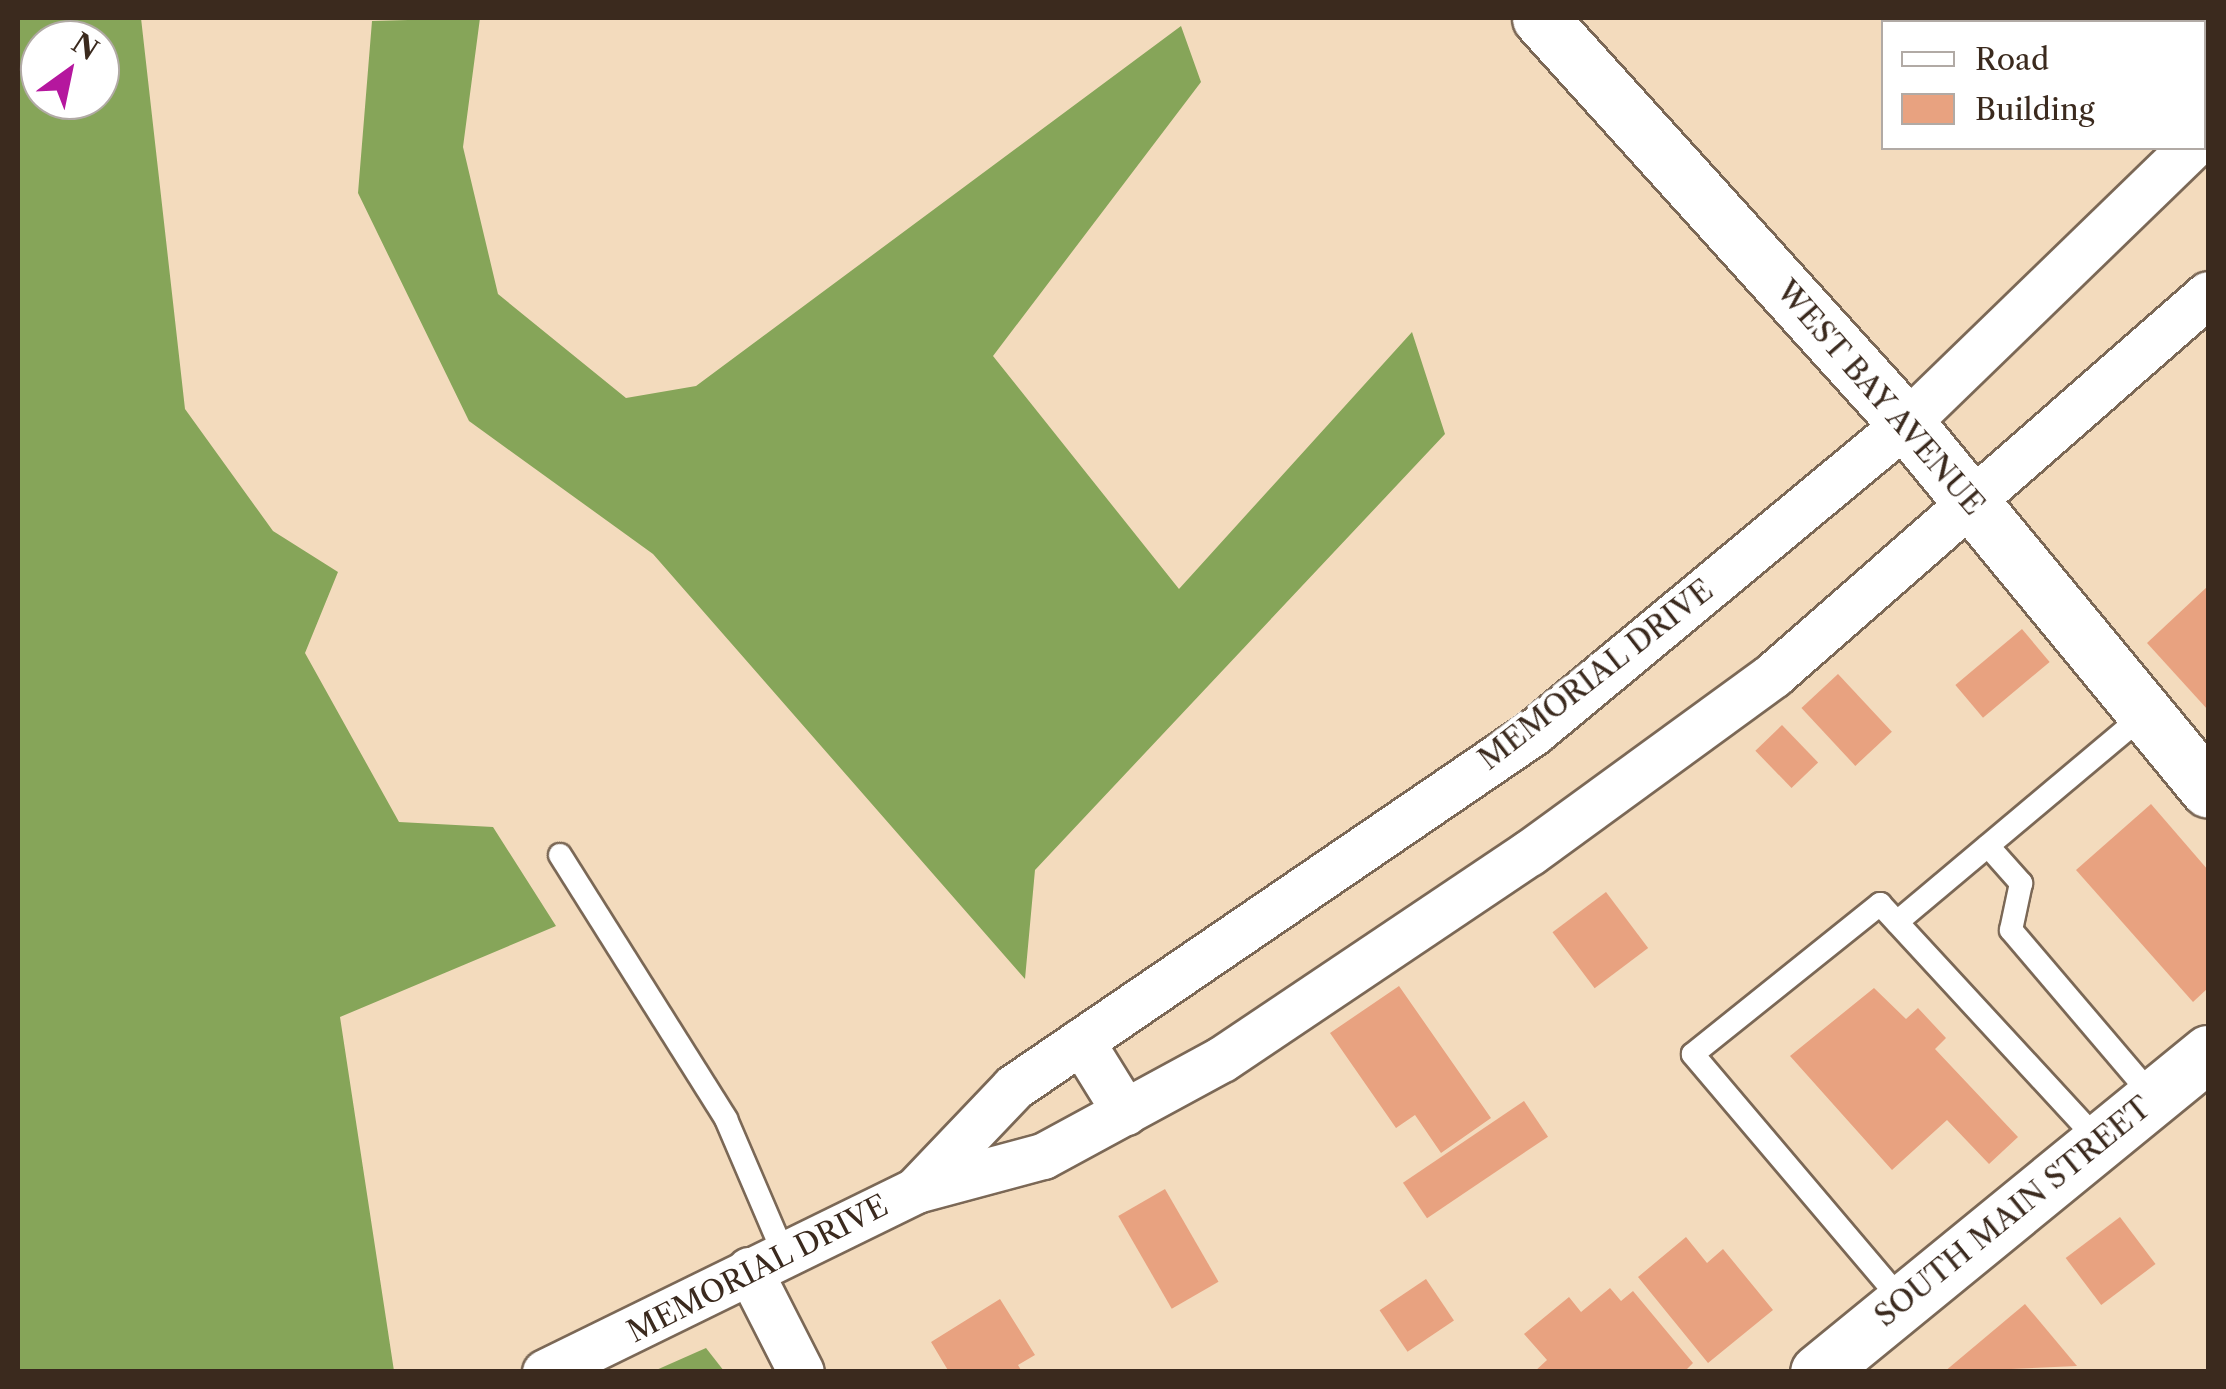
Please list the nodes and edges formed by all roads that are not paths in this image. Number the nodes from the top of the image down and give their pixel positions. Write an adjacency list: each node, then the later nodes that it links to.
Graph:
1 (1540, 18): 4 (main road, WEST BAY AVENUE)
2 (2188, 150): 4 (street, MEMORIAL DRIVE)
3 (2208, 294): 5 (street, MEMORIAL DRIVE)
4 (1906, 423): 5 (main road, WEST BAY AVENUE); 11 (street, MEMORIAL DRIVE)
5 (1972, 502): 6 (main road, WEST BAY AVENUE); 14 (street, MEMORIAL DRIVE)
6 (2146, 713): 7 (main road, WEST BAY AVENUE); 8 (lane)
7 (2208, 789)
8 (1988, 846): 10 (lane); 13 (lane)
9 (560, 855): 17 (lane)
10 (1897, 922): 15 (lane); 18 (lane)
11 (1081, 1041): 14 (street); 16 (street, MEMORIAL DRIVE)
12 (2208, 1053): 13 (main road, SOUTH MAIN STREET)
13 (2154, 1098): 15 (main road, SOUTH MAIN STREET)
14 (1125, 1112): 16 (street, MEMORIAL DRIVE)
15 (2100, 1142): 18 (main road, SOUTH MAIN STREET)
16 (916, 1190): 17 (street, MEMORIAL DRIVE)
17 (766, 1262): 20 (street, MEMORIAL DRIVE); 21 (street)
18 (1904, 1302): 19 (main road, SOUTH MAIN STREET)
19 (1836, 1366)
20 (545, 1372)
21 (800, 1372)

